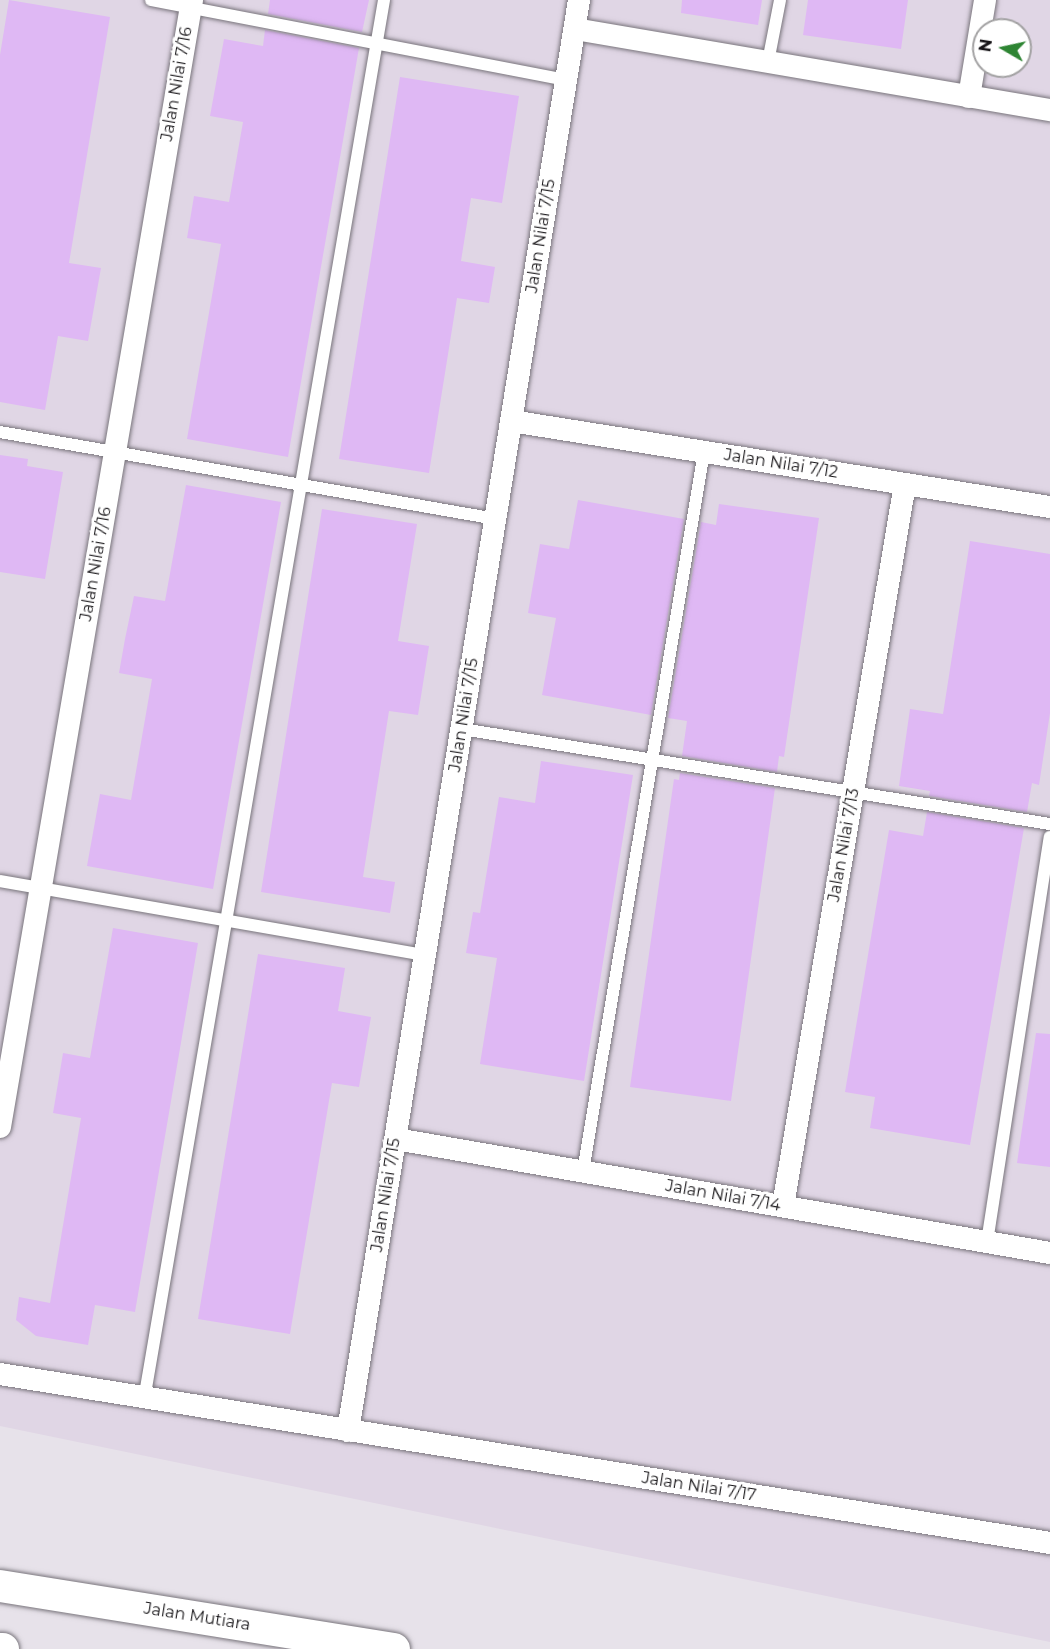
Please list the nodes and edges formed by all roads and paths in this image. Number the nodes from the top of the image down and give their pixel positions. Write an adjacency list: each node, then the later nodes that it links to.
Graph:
1 (151, 0): 6 (lane)
2 (384, 0): 8 (lane)
3 (579, 0): 7 (street, Jalan Nilai 7/15)
4 (780, 0): 9 (lane)
5 (985, 0): 11 (street)
6 (191, 4): 8 (lane); 15 (street, Jalan Nilai 7/16)
7 (575, 29): 9 (street); 10 (street, Jalan Nilai 7/15)
8 (376, 43): 10 (lane); 18 (lane)
9 (768, 62): 11 (street)
10 (567, 80): 13 (street, Jalan Nilai 7/15)
11 (969, 96): 12 (street)
12 (1050, 110)
13 (511, 421): 16 (street, Jalan Nilai 7/12); 20 (street, Jalan Nilai 7/15)
14 (0, 432): 15 (lane)
15 (115, 452): 18 (lane); 27 (street, Jalan Nilai 7/16)
16 (704, 452): 17 (street, Jalan Nilai 7/12); 22 (lane)
17 (905, 484): 19 (street, Jalan Nilai 7/12); 23 (street, Jalan Nilai 7/13)
18 (301, 485): 20 (lane); 28 (lane)
19 (1050, 507)
20 (496, 519): 21 (street, Jalan Nilai 7/15)
21 (462, 729): 22 (lane); 29 (street, Jalan Nilai 7/15)
22 (650, 762): 23 (lane); 32 (lane)
23 (853, 792): 24 (lane); 33 (street, Jalan Nilai 7/13)
24 (1050, 824)
25 (1050, 837): 34 (lane)
26 (0, 881): 27 (lane)
27 (41, 888): 28 (lane); 30 (street, Jalan Nilai 7/16)
28 (225, 921): 29 (lane); 37 (lane)
29 (425, 955): 31 (street, Jalan Nilai 7/15)
30 (0, 1127)
31 (396, 1139): 32 (street, Jalan Nilai 7/14); 38 (street, Jalan Nilai 7/15)
32 (584, 1172): 33 (street, Jalan Nilai 7/14)
33 (783, 1206): 34 (street, Jalan Nilai 7/14)
34 (987, 1242): 35 (street, Jalan Nilai 7/14)
35 (1050, 1253)
36 (0, 1374): 37 (street, Jalan Nilai 7/17)
37 (146, 1394): 38 (street, Jalan Nilai 7/17)
38 (348, 1431): 39 (street, Jalan Nilai 7/17)
39 (1050, 1543)
40 (0, 1586): 41 (main road, Jalan Mutiara)
41 (394, 1649)

